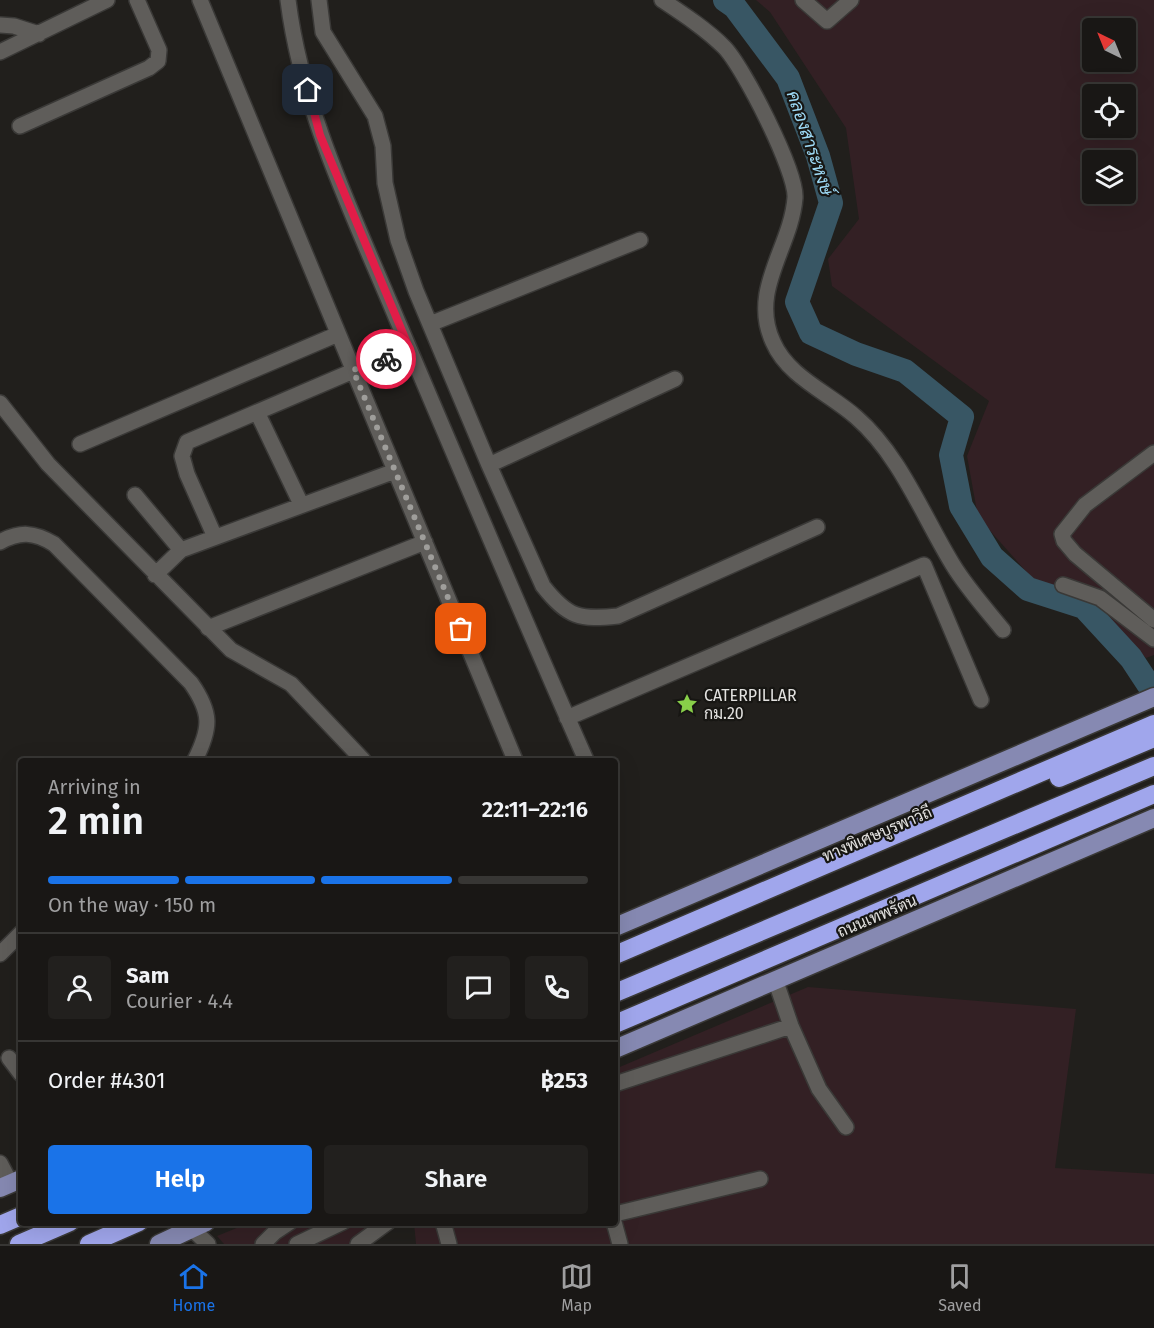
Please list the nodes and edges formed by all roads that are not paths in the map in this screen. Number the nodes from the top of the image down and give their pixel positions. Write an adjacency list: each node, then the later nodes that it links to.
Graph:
1 (107, 0): 10 (street)
2 (137, 0): 12 (street)
3 (200, 0): 15 (street)
4 (288, 0): 16 (street)
5 (319, 0): 14 (street)
6 (662, 0): 36 (street)
7 (803, 0): 8 (street)
8 (851, 0)
9 (0, 26): 10 (street)
10 (39, 34): 11 (street)
11 (0, 52)
12 (20, 126)
13 (640, 240): 14 (street)
14 (430, 324): 23 (street)
15 (338, 334): 17 (street); 21 (street)
16 (410, 350): 17 (street); 40 (street)
17 (353, 370): 20 (street); 24 (street)
18 (675, 379): 23 (street)
19 (0, 404): 32 (street)
20 (258, 412): 26 (street); 28 (street)
21 (80, 444)
22 (1154, 453): 34 (street)
23 (489, 465): 27 (street)
24 (395, 471): 26 (street); 30 (street)
25 (135, 495): 31 (street)
26 (301, 504): 28 (street)
27 (817, 527)
28 (215, 537): 31 (street)
29 (0, 542): 42 (street)
30 (425, 542): 35 (street); 44 (street)
31 (181, 550): 32 (street)
32 (155, 575): 35 (street)
33 (1063, 585): 37 (street)
34 (1154, 620)
35 (208, 628): 43 (street)
36 (1003, 630)
37 (1154, 639)
38 (981, 700): 40 (street)
39 (1151, 709): 49 (main road); 52 (highway)
40 (567, 718): 45 (street)
41 (1154, 738): 53 (highway, ทางพิเศษบูรพาวิถี)
42 (196, 758)
43 (361, 758)
44 (514, 758)
45 (585, 758)
46 (1154, 766): 55 (highway)
47 (1154, 794): 56 (highway, ถนนเทพรัตน)
48 (1154, 818): 54 (main road, ถนนเทพรัตน)
49 (618, 926)
50 (18, 936): 51 (street)
51 (0, 954)
52 (618, 954)
53 (618, 964)
54 (776, 982): 57 (street); 58 (main road, ถนนเทพรัตน)
55 (618, 992)
56 (618, 1023)
57 (791, 1026): 61 (street); 62 (street)
58 (618, 1048)
59 (9, 1058): 60 (street)
60 (18, 1070)
61 (618, 1083)
62 (846, 1127)
63 (0, 1163): 65 (street)
64 (760, 1179): 67 (street)
65 (11, 1184)
66 (18, 1206): 68 (highway)
67 (618, 1213)
68 (0, 1214)
69 (18, 1217): 70 (highway)
70 (0, 1225)
71 (61, 1226): 79 (highway)
72 (130, 1226): 80 (highway)
73 (199, 1226): 81 (main road); 82 (street)
74 (284, 1226): 83 (street)
75 (335, 1226): 84 (street)
76 (383, 1226): 85 (street)
77 (444, 1226): 86 (street)
78 (615, 1226): 87 (street)
79 (19, 1244)
80 (89, 1244)
81 (159, 1244)
82 (208, 1244)
83 (263, 1244)
84 (297, 1244)
85 (358, 1244)
86 (449, 1244)
87 (620, 1244)

